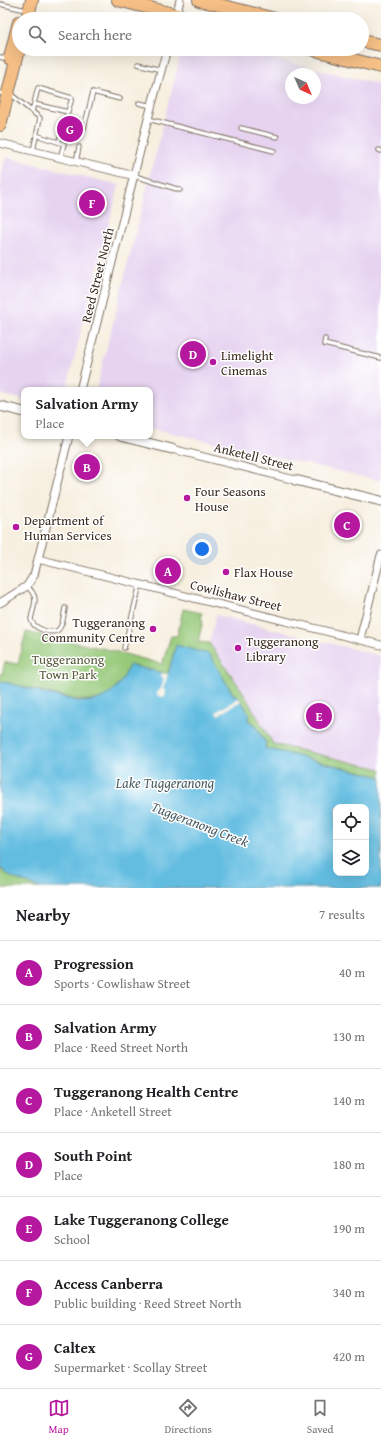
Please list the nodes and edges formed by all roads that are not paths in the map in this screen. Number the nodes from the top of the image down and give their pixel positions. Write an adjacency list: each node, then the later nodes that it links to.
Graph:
1 (118, 0): 6 (main road)
2 (180, 0): 7 (street)
3 (199, 0): 8 (main road)
4 (0, 4): 5 (lane)
5 (26, 10)
6 (151, 12)
7 (177, 12)
8 (247, 12)
9 (369, 42): 10 (main road)
10 (381, 45)
11 (165, 56): 16 (street, Reed Street North)
12 (338, 56): 15 (main road)
13 (11, 57): 17 (main road)
14 (138, 64): 16 (lane)
15 (381, 67)
16 (161, 70): 21 (street, Reed Street North)
17 (2, 95): 22 (lane); 25 (main road)
18 (120, 99): 26 (lane)
19 (139, 103): 21 (lane)
20 (34, 104): 22 (lane); 23 (lane); 23 (lane)
21 (152, 106): 24 (street, Reed Street North)
22 (32, 111): 28 (lane)
23 (68, 112): 30 (lane)
24 (148, 119): 34 (lane); 37 (street, Reed Street North)
25 (0, 125)
26 (84, 128)
27 (241, 128): 29 (lane)
28 (36, 135): 30 (lane); 33 (lane)
29 (277, 138)
30 (59, 141): 35 (lane)
31 (0, 143): 33 (street)
32 (79, 147): 36 (lane)
33 (33, 151): 35 (street)
34 (274, 151)
35 (60, 158): 36 (street)
36 (76, 162): 37 (street)
37 (135, 176): 38 (lane); 41 (street, Reed Street North)
38 (180, 190)
39 (325, 339): 40 (lane)
40 (381, 358)
41 (81, 387)
42 (0, 406): 43 (street)
43 (21, 411)
44 (68, 439): 50 (street)
45 (132, 439): 46 (street, Anketell Street)
46 (172, 449): 47 (street, Anketell Street)
47 (295, 480): 48 (street, Anketell Street)
48 (381, 501)
49 (381, 555): 55 (street)
50 (38, 558): 51 (street, Cowlishaw Street); 52 (street)
51 (140, 584): 55 (street, Cowlishaw Street); 57 (lane)
52 (27, 586): 53 (street); 54 (lane)
53 (0, 603)
54 (65, 608)
55 (360, 639): 56 (street, Cowlishaw Street)
56 (381, 644)
57 (124, 648)

